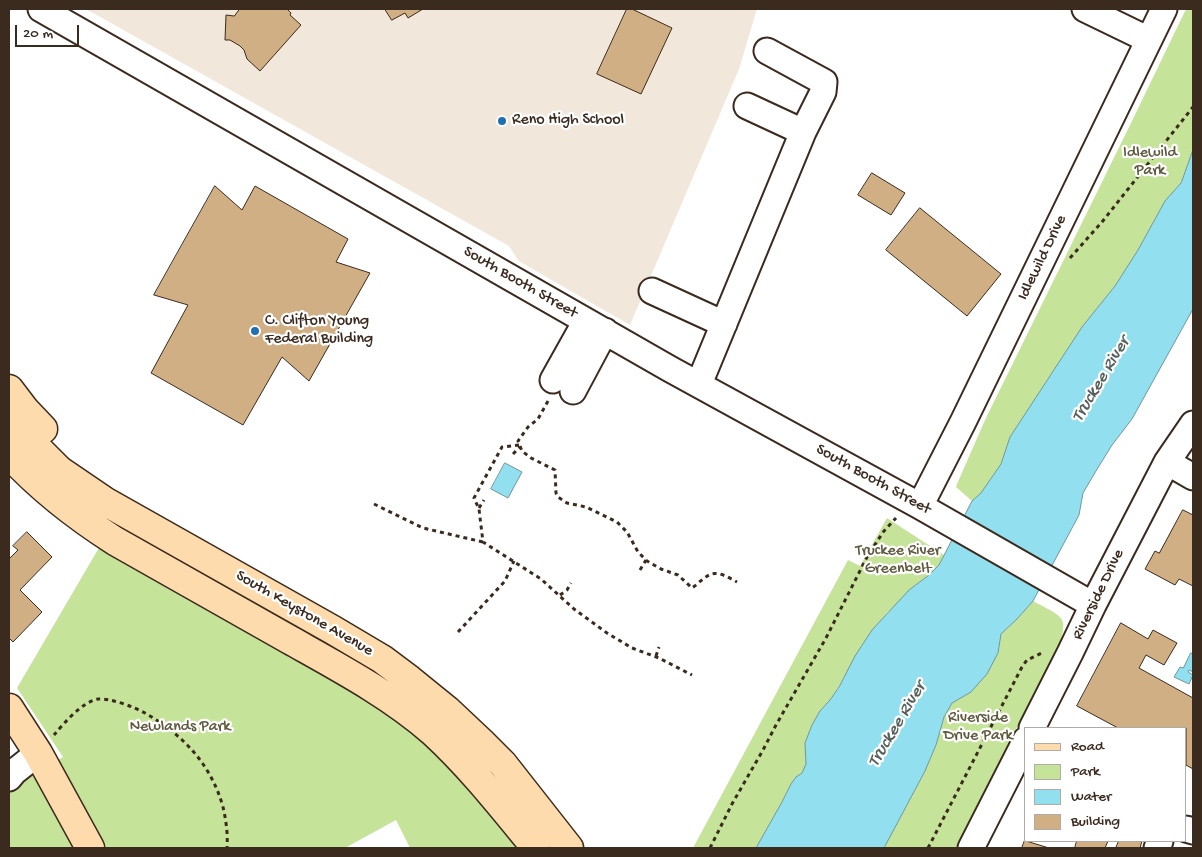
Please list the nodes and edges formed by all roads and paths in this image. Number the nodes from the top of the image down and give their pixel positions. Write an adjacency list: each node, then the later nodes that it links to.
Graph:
1 (41, 9): 12 (street, South Booth Street)
2 (1085, 9): 4 (street)
3 (1164, 9): 4 (street, Idlewild Drive)
4 (1149, 40): 27 (street, Idlewild Drive)
5 (767, 51): 8 (street)
6 (747, 106): 8 (street)
7 (1193, 107): 9 (path)
8 (803, 132): 11 (street)
9 (1066, 262)
10 (652, 291): 11 (street)
11 (724, 324): 13 (street)
12 (596, 326): 13 (street, South Booth Street); 15 (street)
13 (699, 384): 27 (street, South Booth Street)
14 (9, 389): 24 (main road)
15 (559, 389): 18 (path)
16 (9, 418): 24 (main road, South Keystone Avenue)
17 (1193, 424): 21 (street, Riverside Drive)
18 (519, 446): 20 (path); 26 (path); 30 (path)
19 (9, 454): 49 (main road, South Keystone Avenue)
20 (513, 454)
21 (1167, 462): 22 (street); 36 (street, Riverside Drive)
22 (1193, 477)
23 (484, 500): 26 (path)
24 (106, 502): 50 (main road, South Keystone Avenue)
25 (374, 504): 29 (path)
26 (479, 509): 29 (path)
27 (929, 511): 36 (street, South Booth Street)
28 (896, 518): 51 (path)
29 (483, 542): 31 (path)
30 (646, 560): 32 (path); 33 (path)
31 (514, 561): 35 (path); 37 (path)
32 (640, 570)
33 (737, 582)
34 (571, 583): 35 (path)
35 (560, 595): 40 (path)
36 (1083, 599): 43 (street, Riverside Drive)
37 (458, 632)
38 (660, 647): 40 (path)
39 (1048, 649): 52 (path)
40 (656, 656): 41 (path)
41 (692, 675)
42 (9, 708): 45 (main road)
43 (1033, 727)
44 (1024, 744): 53 (street)
45 (45, 745): 46 (street); 47 (main road); 48 (path)
46 (9, 778)
47 (90, 848)
48 (227, 848)
49 (536, 848)
50 (569, 848)
51 (710, 848)
52 (928, 848)
53 (970, 848)

